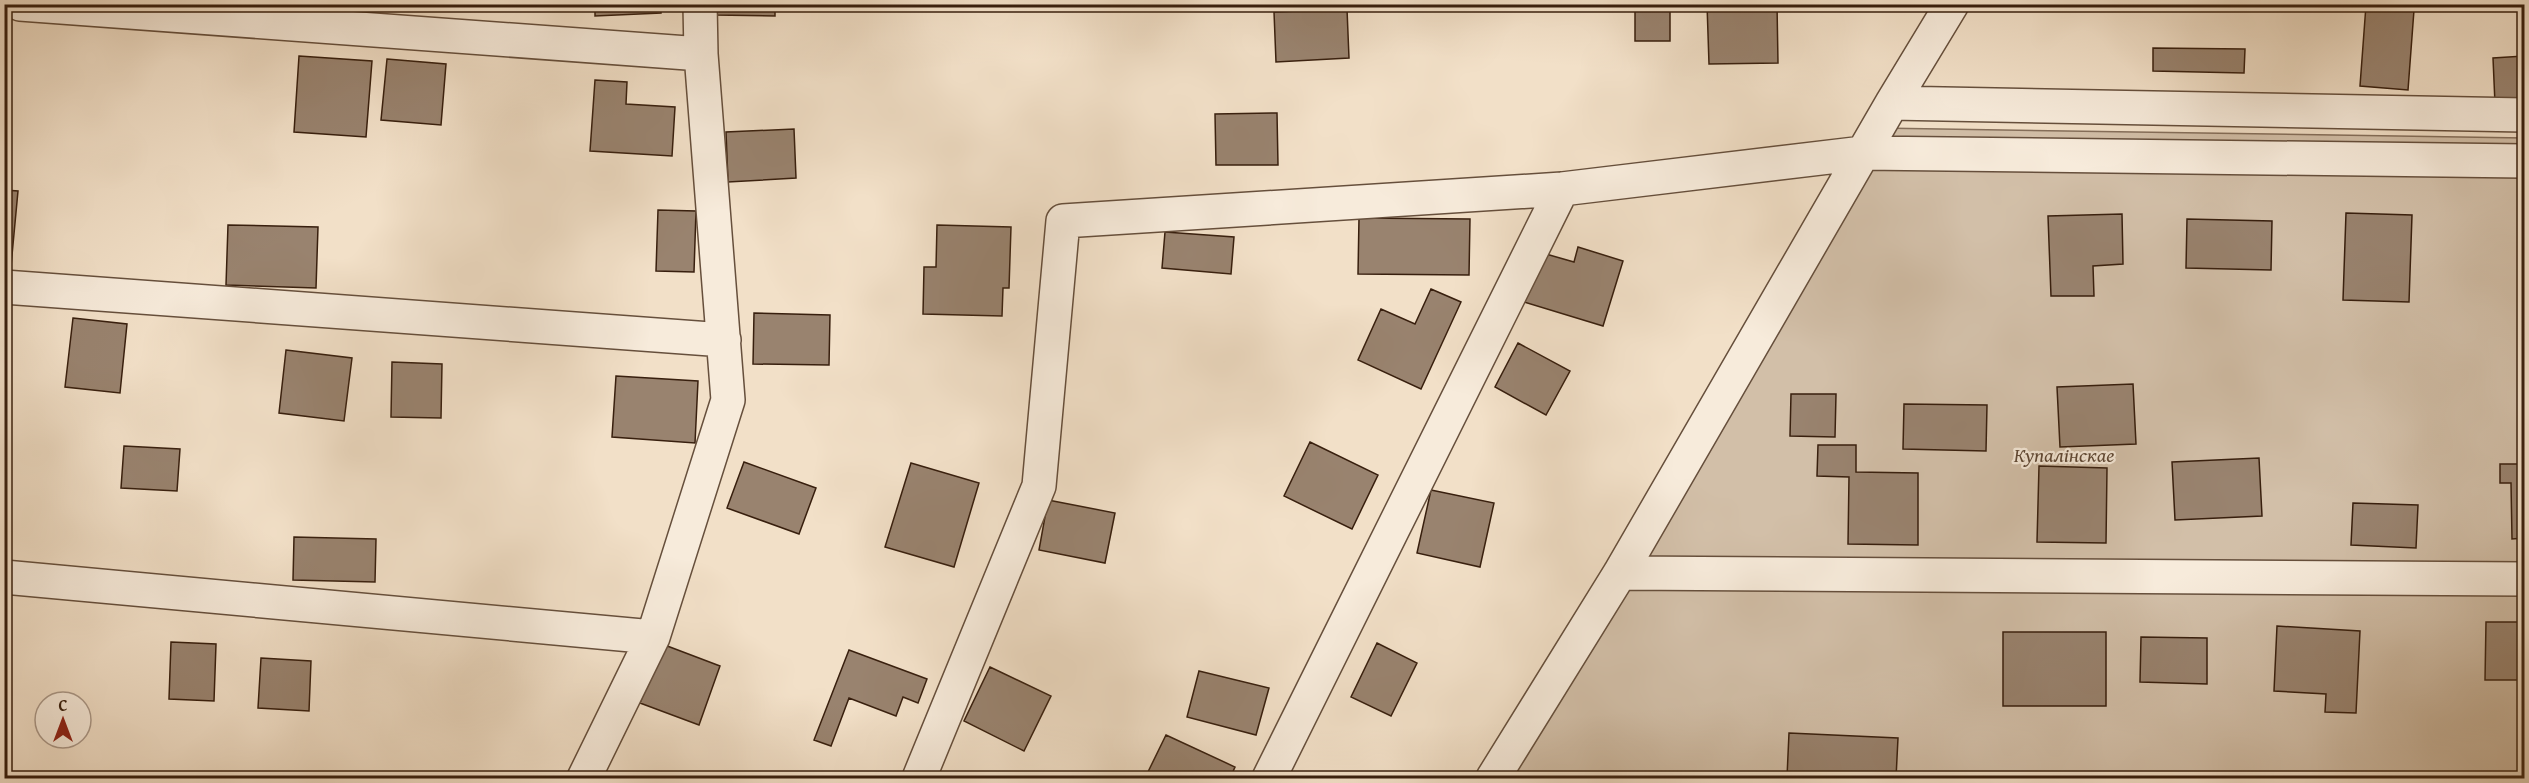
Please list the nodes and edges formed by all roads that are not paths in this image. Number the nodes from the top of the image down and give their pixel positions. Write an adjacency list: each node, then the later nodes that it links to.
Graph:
1 (20, 4): 4 (street)
2 (700, 4): 4 (street)
3 (1952, 4): 5 (street)
4 (701, 54): 11 (street)
5 (1892, 103): 6 (street); 7 (street)
6 (2524, 115)
7 (1863, 153): 8 (street); 9 (street); 12 (street)
8 (2524, 161)
9 (1562, 189): 17 (street); 18 (street)
10 (4, 287): 11 (street)
11 (724, 340): 15 (street)
12 (1620, 573): 14 (street); 19 (street)
13 (4, 578): 15 (street)
14 (2524, 579)
15 (653, 637): 16 (street)
16 (584, 778)
17 (919, 778)
18 (1269, 778)
19 (1493, 778)

